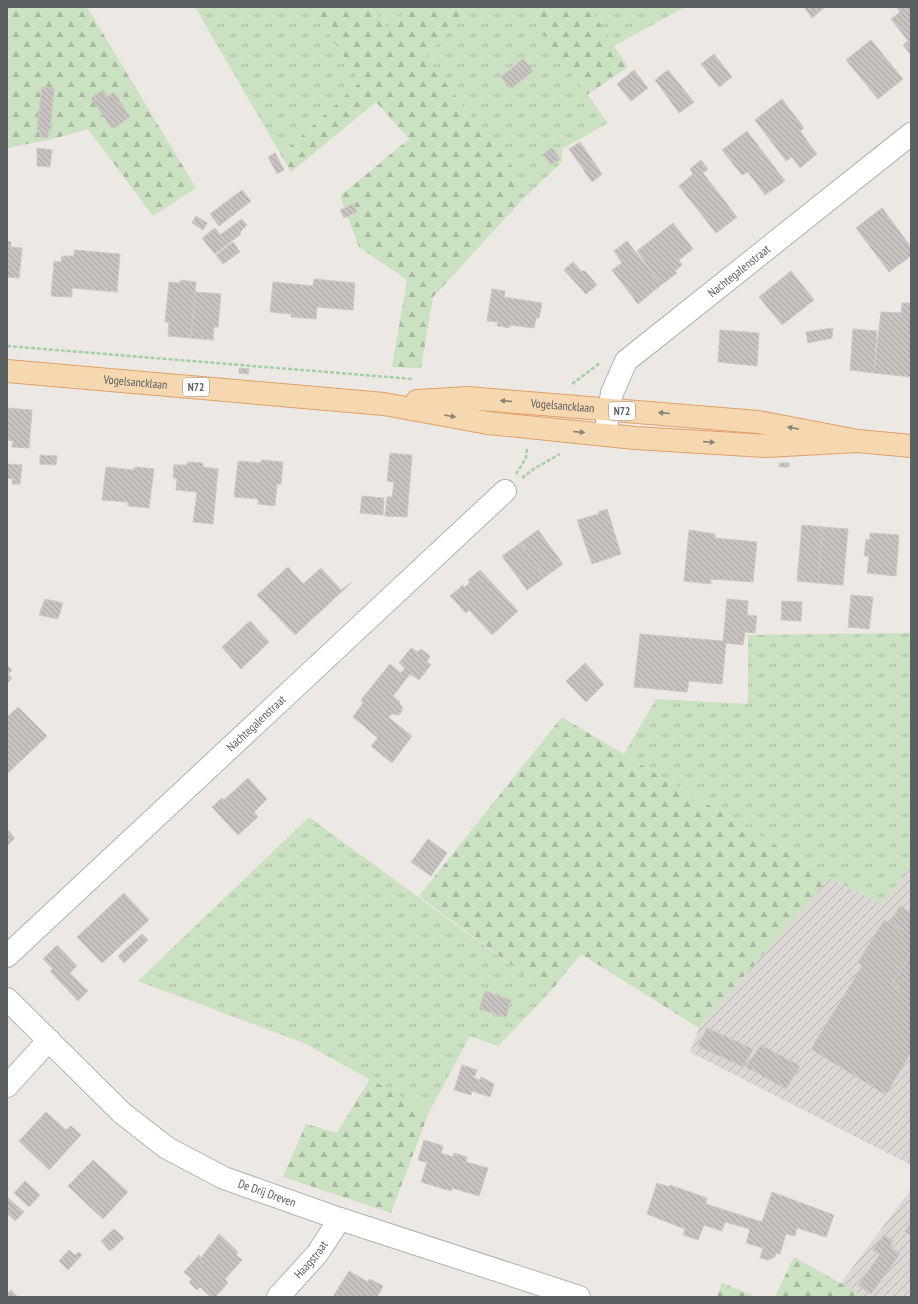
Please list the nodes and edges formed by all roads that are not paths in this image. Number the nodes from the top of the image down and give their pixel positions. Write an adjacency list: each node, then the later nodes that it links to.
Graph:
1 (911, 134): 4 (street, Nachtegalenstraat)
2 (7, 371): 3 (main road, Vogelsancklaan / N72)
3 (384, 404): 4 (main road, Vogelsancklaan / N72, one-way to 3); 5 (main road, Vogelsancklaan / N72, one-way to 5)
4 (608, 410): 5 (street, Nachtegalenstraat); 6 (main road, Vogelsancklaan / N72, one-way to 4)
5 (606, 434): 6 (main road, Vogelsancklaan / N72, one-way to 6)
6 (858, 441): 7 (main road, Vogelsancklaan / N72)
7 (911, 446)
8 (505, 491): 9 (street, Nachtegalenstraat)
9 (7, 956)
10 (7, 999): 11 (street, De Drij Dreven)
11 (50, 1040): 12 (street); 13 (street, De Drij Dreven)
12 (7, 1086)
13 (340, 1219): 14 (street, Haagstraat); 15 (street, De Drij Dreven)
14 (278, 1297)
15 (579, 1297)

